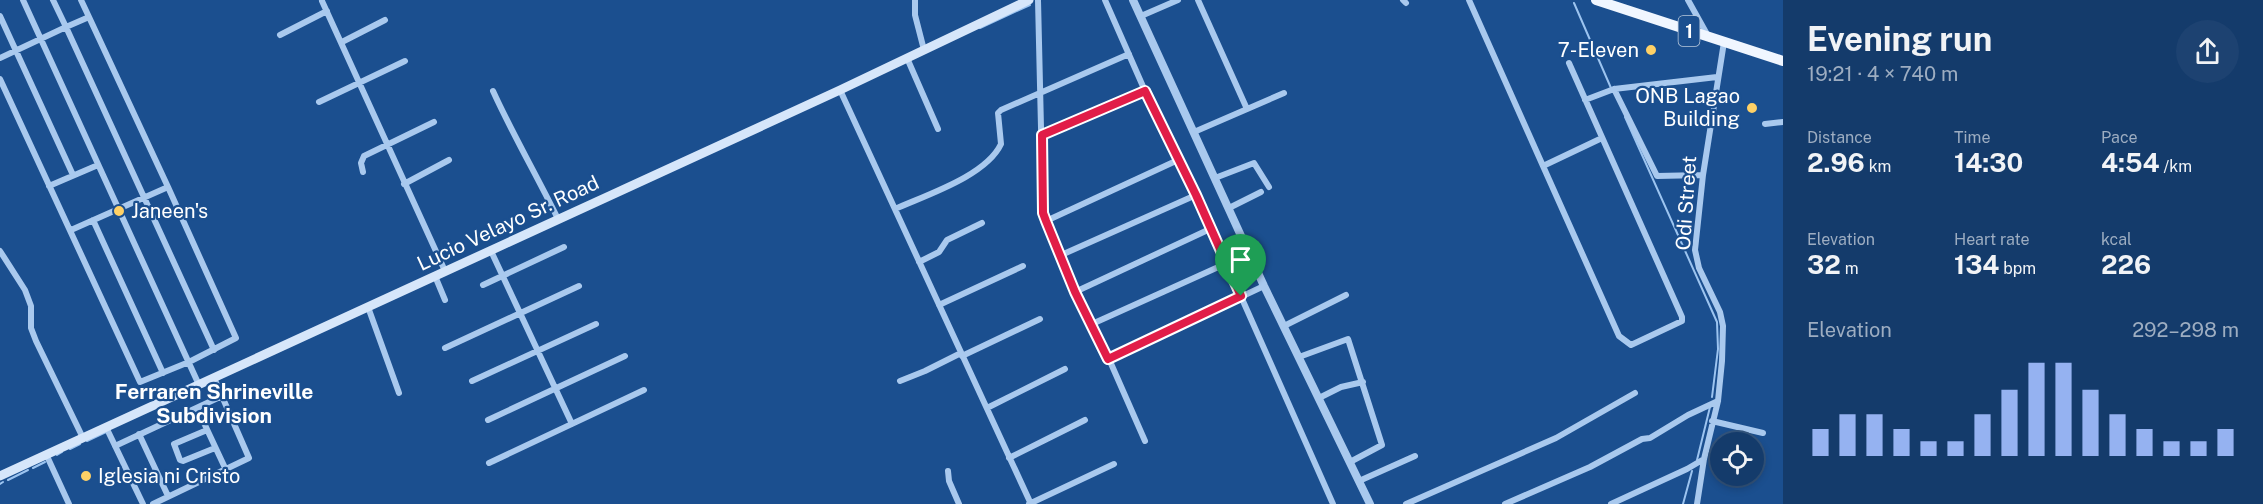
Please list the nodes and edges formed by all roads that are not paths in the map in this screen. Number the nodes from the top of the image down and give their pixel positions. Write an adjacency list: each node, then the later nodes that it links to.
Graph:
1 (23, 0): 23 (street)
2 (53, 0): 20 (street)
3 (81, 0): 17 (street)
4 (915, 0): 26 (street)
5 (1029, 0): 26 (main road, Lucio Velayo Sr. Road)
6 (1038, 0): 42 (street)
7 (1105, 0): 28 (street)
8 (1133, 0): 18 (street)
9 (1178, 0): 18 (street)
10 (1198, 0): 45 (street)
11 (1469, 0): 57 (street)
12 (1596, 0): 22 (main road, 1)
13 (1688, 0): 22 (street)
14 (322, 1): 15 (street)
15 (327, 10): 21 (street); 24 (street)
16 (0, 16): 27 (street)
17 (89, 16): 20 (street); 64 (street)
18 (1141, 16): 50 (street)
19 (385, 20): 24 (street)
20 (66, 27): 23 (street); 68 (street)
21 (280, 35)
22 (1708, 37): 25 (main road, 1)
23 (41, 39): 27 (street); 56 (street)
24 (342, 42): 36 (street)
25 (1724, 42): 32 (main road, 1); 34 (street, Odi Street)
26 (924, 50): 30 (main road, Lucio Velayo Sr. Road)
27 (16, 51): 29 (street); 59 (street)
28 (1129, 54): 40 (street); 42 (street)
29 (0, 58)
30 (908, 58): 38 (main road, Lucio Velayo Sr. Road); 49 (street)
31 (405, 61): 36 (street)
32 (1783, 61)
33 (1569, 63): 43 (street)
34 (1718, 77): 37 (street); 60 (street, Odi Street)
35 (0, 79): 63 (street)
36 (360, 82): 44 (street); 53 (street)
37 (1614, 89): 43 (street); 60 (street)
38 (840, 90): 71 (street); 72 (main road, Lucio Velayo Sr. Road)
39 (493, 91): 72 (street)
40 (1145, 91): 51 (street); 55 (street)
41 (1284, 93): 45 (street)
42 (1041, 94): 51 (street); 71 (street)
43 (1585, 100): 52 (street)
44 (319, 102)
45 (1247, 109): 50 (street)
46 (434, 122): 53 (street)
47 (1783, 122): 48 (street)
48 (1765, 124)
49 (938, 129)
50 (1194, 132): 61 (street)
51 (1042, 135): 74 (street)
52 (1602, 138): 57 (street); 57 (street)
53 (387, 146): 58 (street); 62 (street)
54 (449, 160): 62 (street)
55 (1178, 160): 67 (street); 74 (street)
56 (98, 165): 59 (street); 70 (street)
57 (1543, 166)
58 (363, 172)
59 (73, 175): 63 (street)
60 (1702, 175): 123 (street, Odi Street)
61 (1215, 178): 65 (street); 69 (street)
62 (404, 184): 85 (street)
63 (49, 186): 77 (street)
64 (168, 187): 68 (street); 103 (street)
65 (1269, 187)
66 (1261, 192): 69 (street)
67 (1196, 195): 76 (street); 81 (street)
68 (144, 197): 70 (street); 103 (street)
69 (1229, 208): 90 (street)
70 (118, 209): 73 (street); 109 (street)
71 (895, 209): 82 (street)
72 (558, 219): 79 (main road, Lucio Velayo Sr. Road)
73 (93, 220): 77 (street); 111 (street)
74 (1046, 221): 81 (street)
75 (982, 223): 82 (street)
76 (1209, 228): 83 (street); 91 (street)
77 (71, 231): 111 (street)
78 (564, 247): 86 (street)
79 (490, 250): 85 (main road, Lucio Velayo Sr. Road); 86 (street)
80 (0, 251): 134 (street)
81 (1059, 256): 91 (street)
82 (919, 262): 95 (street)
83 (1225, 264): 93 (street); 100 (street)
84 (1023, 266): 95 (street)
85 (445, 271): 87 (main road, Lucio Velayo Sr. Road)
86 (503, 275): 88 (street); 97 (street)
87 (435, 276): 94 (street); 96 (main road, Lucio Velayo Sr. Road)
88 (483, 285)
89 (579, 286): 97 (street)
90 (1264, 286): 93 (street); 101 (street)
91 (1075, 292): 100 (street)
92 (1346, 295): 101 (street)
93 (1241, 296): 108 (street); 155 (street)
94 (444, 300)
95 (939, 305): 105 (street)
96 (368, 308): 112 (main road, Lucio Velayo Sr. Road); 119 (street)
97 (521, 312): 102 (street); 104 (street)
98 (1040, 319): 105 (street)
99 (596, 324): 104 (street)
100 (1092, 324): 108 (street)
101 (1284, 326): 107 (street)
102 (445, 348)
103 (214, 350): 109 (street)
104 (539, 350): 113 (street); 117 (street)
105 (962, 354): 114 (street); 125 (street)
106 (625, 356): 117 (street)
107 (1299, 357): 115 (street); 122 (street)
108 (1108, 359): 135 (street)
109 (189, 362): 111 (street); 116 (street)
110 (1065, 369): 125 (street)
111 (163, 373)
112 (214, 378): 116 (main road, Lucio Velayo Sr. Road); 121 (street)
113 (472, 381)
114 (900, 381)
115 (1363, 382): 122 (street); 142 (street)
116 (199, 385): 130 (main road, Lucio Velayo Sr. Road)
117 (556, 387): 126 (street); 129 (street)
118 (644, 390): 129 (street)
119 (399, 393)
120 (1635, 393): 157 (street)
121 (222, 396): 124 (street); 145 (street)
122 (1319, 398): 142 (street)
123 (1718, 401): 128 (street, Odi Street); 158 (street)
124 (197, 408): 131 (street); 133 (street)
125 (987, 408): 140 (street)
126 (488, 420)
127 (1085, 420): 140 (street)
128 (1712, 421): 132 (street); 141 (street, Odi Street)
129 (572, 424): 143 (street)
130 (106, 427): 134 (main road, Lucio Velayo Sr. Road); 136 (street)
131 (207, 430): 137 (street); 137 (street)
132 (1759, 432)
133 (139, 434): 136 (street); 149 (street)
134 (83, 438): 138 (main road, Lucio Velayo Sr. Road)
135 (1145, 441)
136 (115, 446): 151 (street)
137 (215, 447): 145 (street)
138 (46, 454): 147 (main road, Lucio Velayo Sr. Road); 150 (street)
139 (1415, 456): 148 (street)
140 (1010, 458): 154 (street)
141 (1704, 459): 159 (street); 160 (street, Odi Street)
142 (1350, 462): 148 (street)
143 (489, 463)
144 (1114, 464): 154 (street)
145 (226, 470): 149 (street)
146 (948, 471): 153 (street)
147 (0, 476)
148 (1359, 481): 156 (street)
149 (168, 496): 152 (street)
150 (69, 504)
151 (143, 504)
152 (153, 504)
153 (959, 504)
154 (1030, 504)
155 (1333, 504)
156 (1370, 504)
157 (1406, 504)
158 (1505, 504)
159 (1611, 504)
160 (1697, 504)

